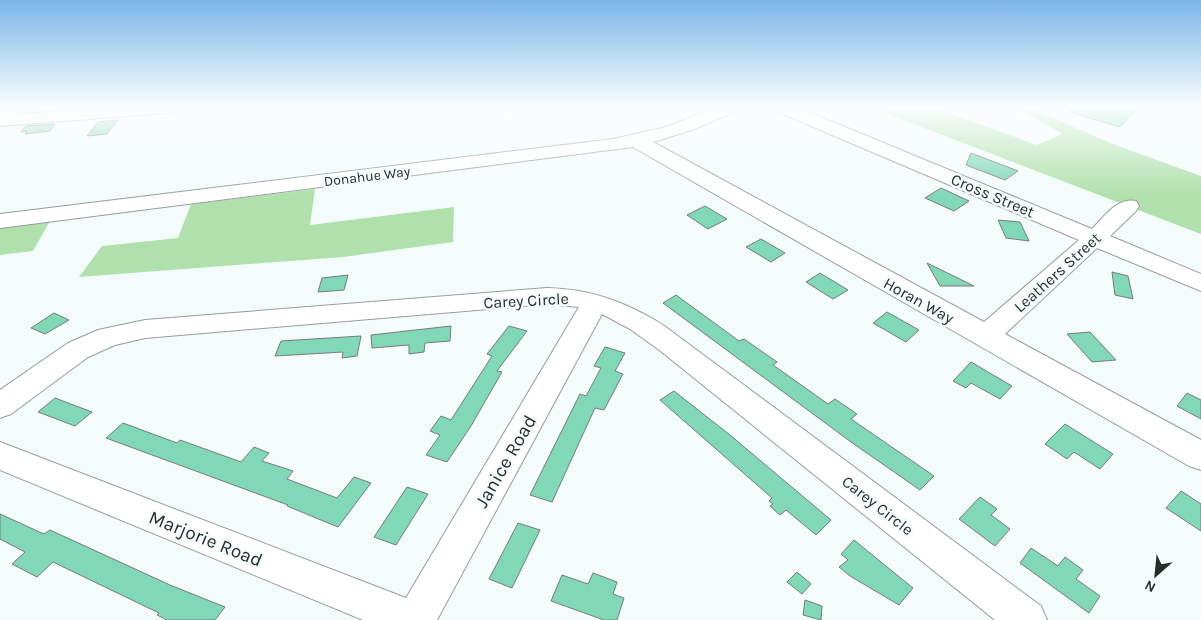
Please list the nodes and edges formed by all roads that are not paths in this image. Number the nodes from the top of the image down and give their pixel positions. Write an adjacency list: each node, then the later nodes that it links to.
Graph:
1 (654, 137): 3 (street, Donahue Way)
2 (853, 137): 6 (street, Cross Street)
3 (637, 141): 5 (street, Donahue Way); 9 (street, Horan Way)
4 (1128, 206): 6 (street, Leathers Street)
5 (0, 221)
6 (1095, 238): 7 (street, Cross Street); 9 (street, Leathers Street)
7 (1201, 283)
8 (595, 302): 10 (street, Carey Circle); 13 (street, Janice Road); 14 (street, Carey Circle)
9 (985, 337): 12 (street, Horan Way)
10 (0, 406)
11 (0, 456): 13 (street, Marjorie Road)
12 (1201, 456)
13 (414, 620)
14 (1027, 620)

